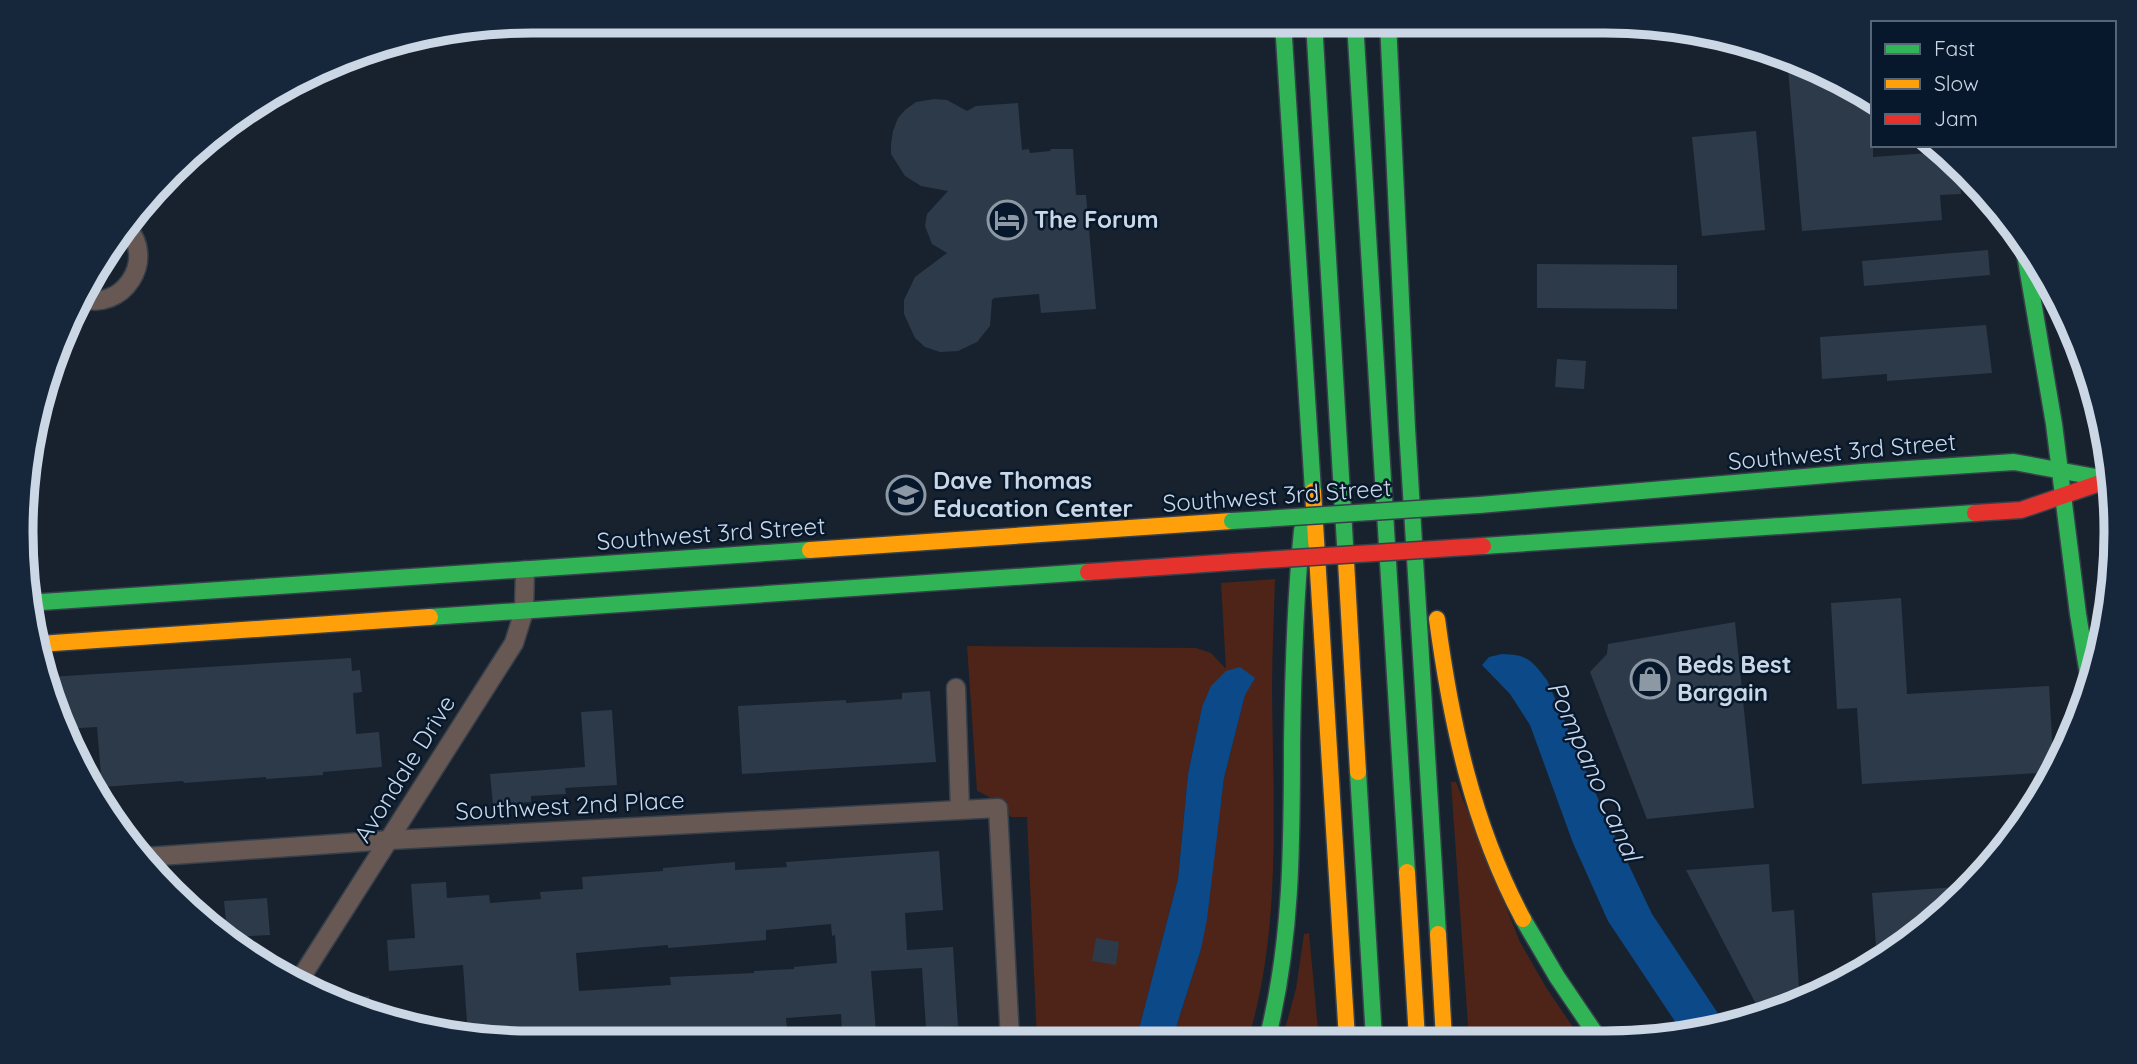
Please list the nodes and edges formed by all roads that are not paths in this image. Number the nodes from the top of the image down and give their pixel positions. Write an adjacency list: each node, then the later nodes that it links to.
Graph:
1 (1284, 33): 9 (main road)
2 (1315, 33): 27 (main road)
3 (1356, 33): 28 (main road)
4 (1389, 33): 8 (main road)
5 (131, 235): 7 (street)
6 (2028, 268): 10 (main road)
7 (91, 299)
8 (1407, 428): 29 (main road); 30 (main road)
9 (1311, 454): 25 (main road); 26 (main road)
10 (2059, 470): 11 (main road, Southwest 3rd Street); 13 (main road); 14 (main road, Southwest 3rd Street, bridge)
11 (2100, 478)
12 (2101, 483): 13 (main road)
13 (2063, 496): 16 (main road, bridge); 18 (main road)
14 (526, 570): 15 (main road, Southwest 3rd Street); 16 (street, Avondale Drive)
15 (39, 602)
16 (524, 611): 17 (main road); 21 (street, Avondale Drive)
17 (46, 644)
18 (2086, 664)
19 (956, 688): 20 (street)
20 (960, 810): 21 (street, Southwest 2nd Place); 24 (street, Southwest 2nd Place)
21 (390, 840): 22 (street, Southwest 2nd Place); 23 (street, Avondale Drive)
22 (153, 856)
23 (303, 975)
24 (1009, 1031)
25 (1269, 1031)
26 (1346, 1031)
27 (1373, 1031)
28 (1417, 1031)
29 (1444, 1031)
30 (1593, 1031)

